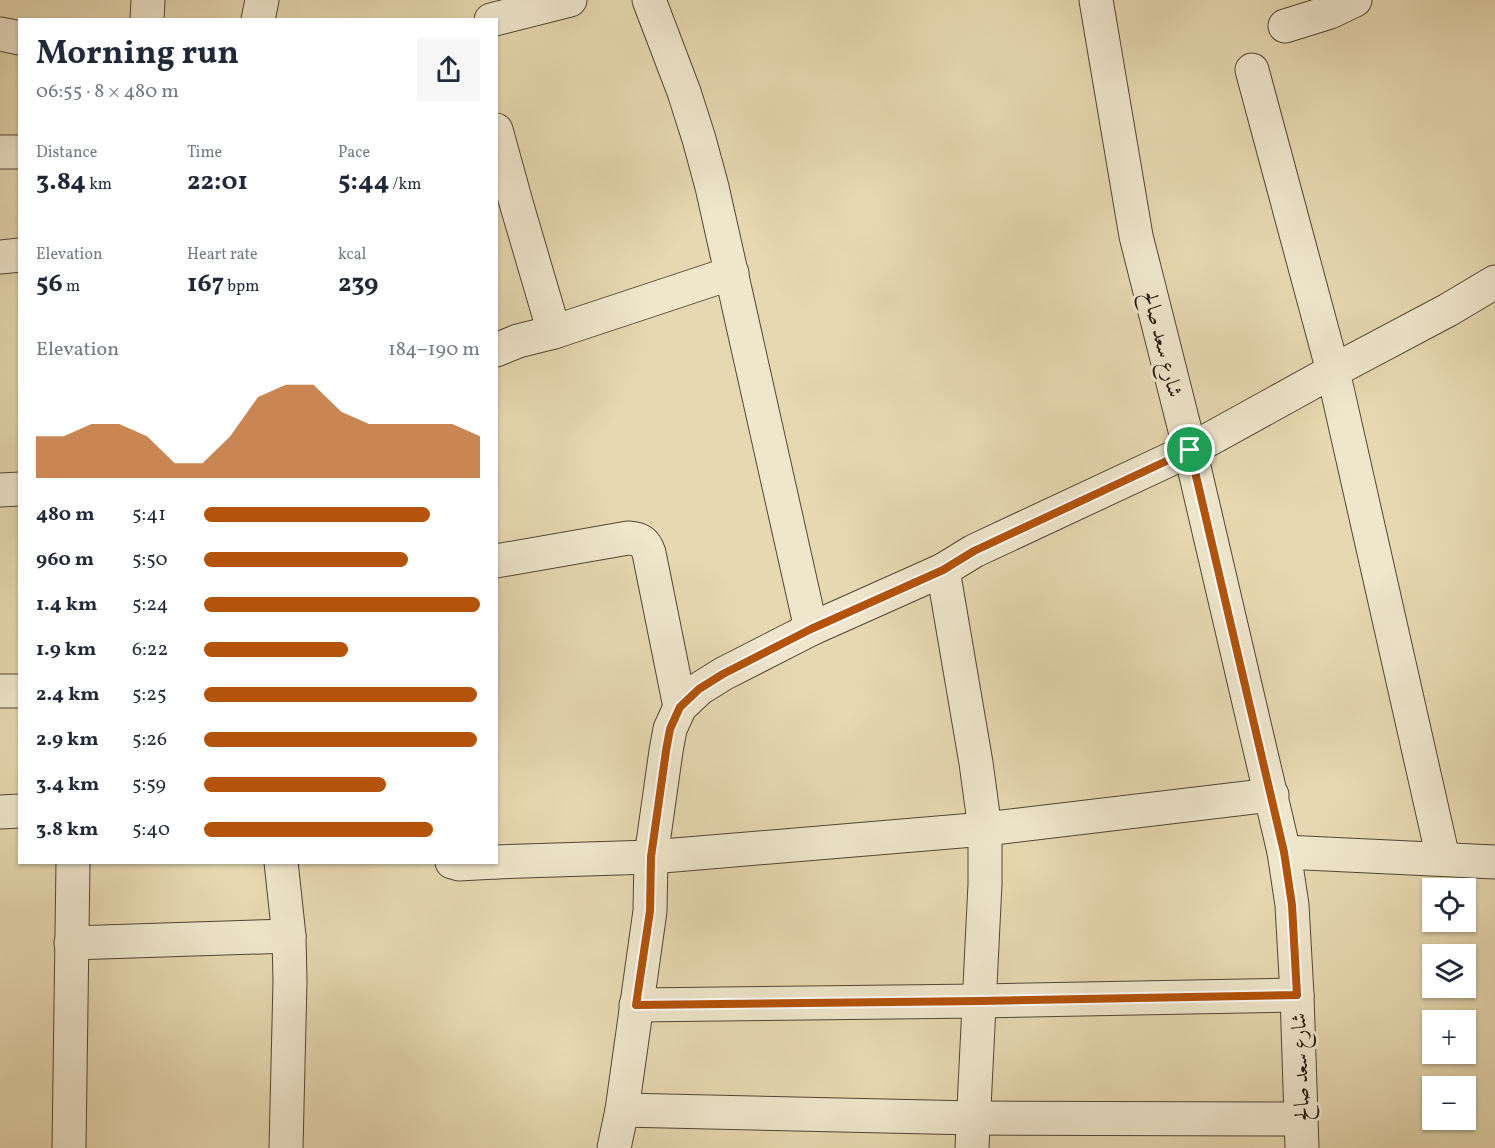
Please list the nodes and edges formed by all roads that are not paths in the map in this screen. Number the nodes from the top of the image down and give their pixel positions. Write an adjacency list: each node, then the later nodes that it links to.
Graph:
1 (148, 0): 8 (street)
2 (262, 0): 9 (street)
3 (570, 0): 7 (street)
4 (649, 0): 20 (street)
5 (1096, 0): 25 (street, شارع سعد صالح)
6 (1355, 0): 10 (street)
7 (507, 11)
8 (147, 18)
9 (258, 18)
10 (1285, 26)
11 (0, 34): 12 (street)
12 (18, 38)
13 (1252, 70): 24 (street)
14 (498, 144): 17 (street)
15 (0, 152): 16 (street)
16 (18, 152)
17 (507, 208): 22 (street)
18 (18, 255): 19 (street)
19 (0, 257)
20 (732, 273): 22 (street); 30 (street)
21 (1495, 282): 24 (street)
22 (554, 332): 23 (street)
23 (498, 349)
24 (1333, 371): 25 (street); 40 (street)
25 (1190, 450): 29 (street); 34 (street, شارع سعد صالح)
26 (18, 489): 27 (street)
27 (0, 490)
28 (498, 561): 33 (street)
29 (943, 570): 30 (street); 37 (street)
30 (811, 629): 33 (street)
31 (0, 691): 32 (street)
32 (18, 691)
33 (680, 707): 39 (street)
34 (1272, 795): 37 (street); 38 (street, شارع سعد صالح)
35 (18, 811): 36 (street)
36 (0, 812)
37 (985, 829): 39 (street); 48 (street)
38 (1284, 852): 40 (street); 47 (street, شارع سعد صالح)
39 (651, 857): 41 (street); 49 (street)
40 (1443, 858): 42 (street)
41 (498, 862)
42 (1495, 862)
43 (73, 864): 46 (street)
44 (281, 864): 45 (street)
45 (289, 936): 46 (street); 54 (street)
46 (71, 944): 53 (street)
47 (1297, 995): 48 (street); 52 (street, شارع سعد صالح)
48 (980, 1001): 49 (street); 51 (street)
49 (636, 1005): 50 (street)
50 (622, 1110): 51 (street); 55 (street)
51 (973, 1133): 52 (street)
52 (1302, 1134)
53 (69, 1148)
54 (286, 1148)
55 (614, 1148)

